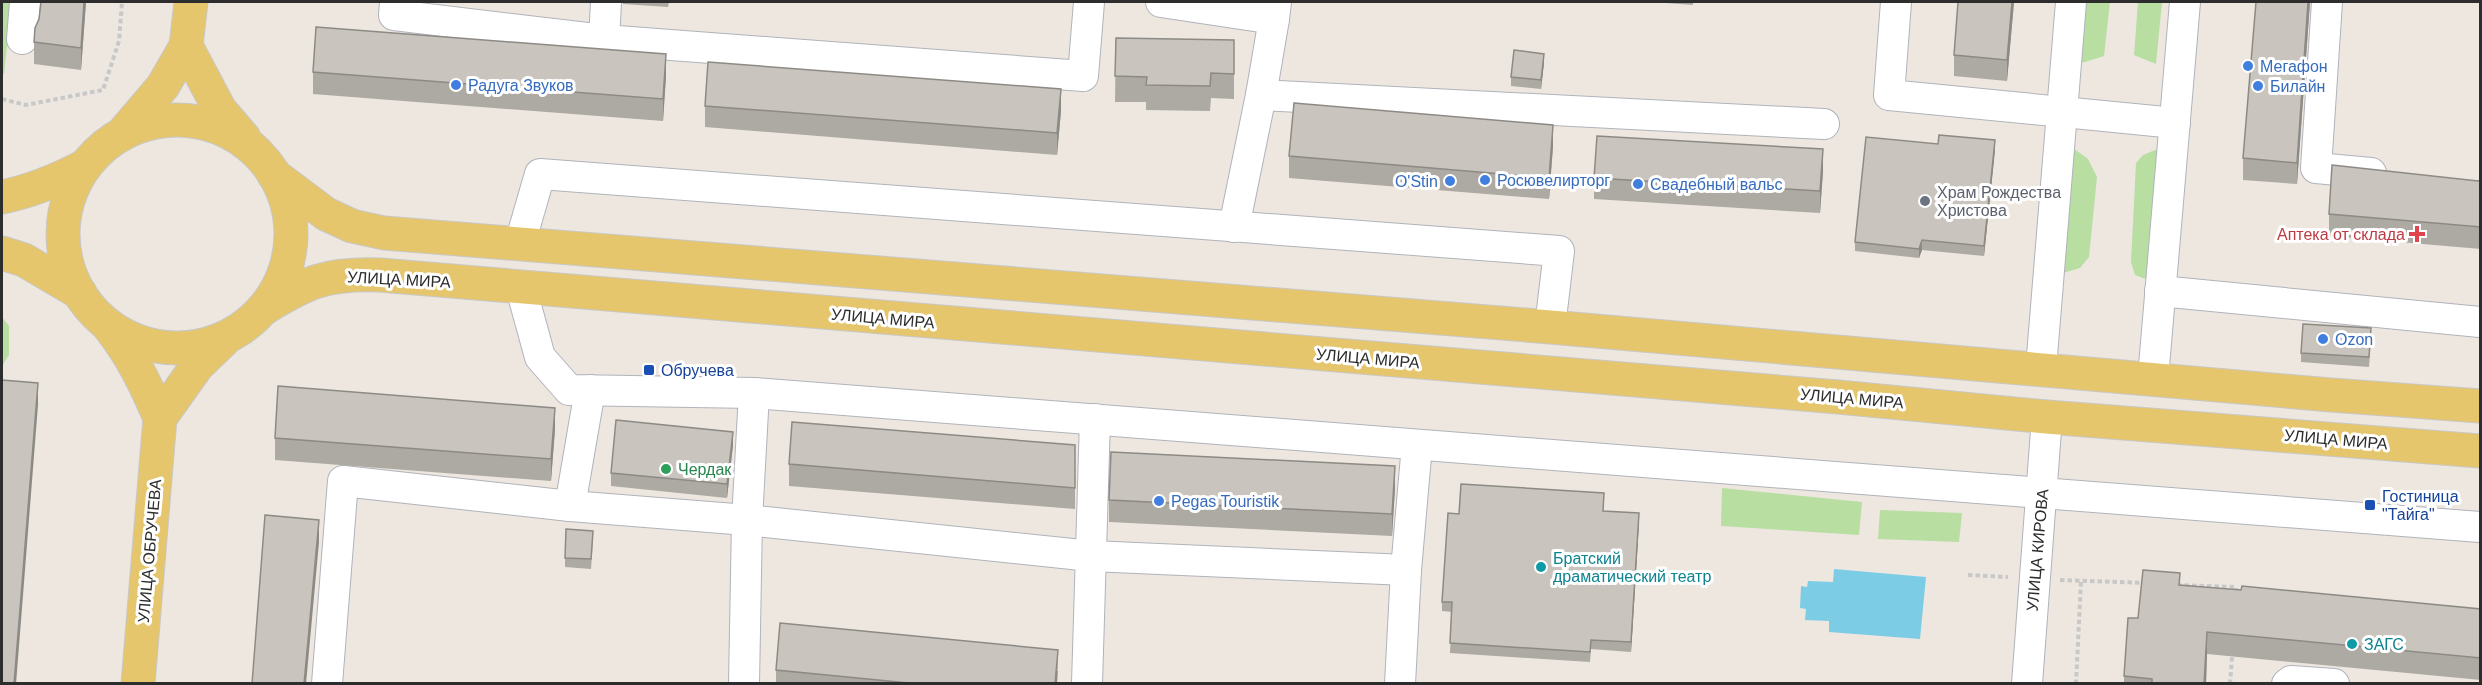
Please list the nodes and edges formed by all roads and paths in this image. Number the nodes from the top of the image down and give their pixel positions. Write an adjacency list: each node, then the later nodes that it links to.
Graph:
1 (25, 2): 13 (street)
2 (122, 2): 17 (path)
3 (191, 2): 15 (main road)
4 (395, 2): 14 (street)
5 (606, 2): 14 (street)
6 (1089, 2): 14 (street)
7 (1161, 2): 12 (street)
8 (1896, 2): 18 (street)
9 (2071, 2): 18 (street)
10 (2185, 2): 19 (street)
11 (2327, 2): 25 (street)
12 (1275, 10): 16 (street)
13 (2, 22)
14 (604, 40)
15 (186, 46): 21 (main road); 22 (main road)
16 (1261, 95): 20 (street); 27 (street)
17 (2, 99)
18 (2062, 111): 19 (street); 39 (street)
19 (2175, 123): 31 (street)
20 (1824, 124)
21 (122, 134): 22 (main road); 23 (main road)
22 (253, 148): 24 (main road)
23 (86, 166): 26 (main road); 32 (main road)
24 (274, 175): 28 (main road); 33 (main road)
25 (2398, 176)
26 (2, 197)
27 (1234, 227): 28 (street); 36 (street)
28 (520, 243): 36 (main road)
29 (2, 253): 32 (main road)
30 (521, 288): 33 (main road, УЛИЦА МИРА); 41 (street); 43 (main road, УЛИЦА МИРА)
31 (2160, 291): 35 (street); 40 (street)
32 (80, 293): 34 (main road)
33 (263, 309): 37 (main road)
34 (105, 322): 37 (main road); 46 (main road, УЛИЦА ОБРУЧЕВА)
35 (2481, 322)
36 (1550, 327): 38 (main road)
37 (228, 335): 46 (main road)
38 (1840, 352): 39 (main road); 43 (main road)
39 (2041, 368): 40 (main road)
40 (2153, 378): 44 (main road)
41 (590, 390): 42 (street); 51 (street)
42 (754, 393): 47 (street); 52 (street)
43 (1838, 397): 45 (main road, УЛИЦА МИРА)
44 (2481, 406)
45 (2047, 417): 49 (main road, УЛИЦА МИРА); 50 (street, УЛИЦА КИРОВА)
46 (160, 418): 63 (main road, УЛИЦА ОБРУЧЕВА)
47 (1095, 419): 48 (street); 54 (street)
48 (1417, 445): 50 (street); 55 (street)
49 (2481, 451)
50 (2042, 492): 53 (street); 57 (street, УЛИЦА КИРОВА)
51 (570, 506): 52 (street); 64 (street)
52 (747, 520): 54 (street); 65 (street)
53 (2481, 527)
54 (1091, 556): 55 (street); 66 (street)
55 (1406, 570): 67 (street)
56 (1968, 575): 57 (path)
57 (2035, 578): 58 (path); 68 (street, УЛИЦА КИРОВА)
58 (2081, 580): 59 (path); 69 (path)
59 (2153, 584)
60 (2177, 585): 61 (path)
61 (2236, 599)
62 (2232, 657): 70 (path)
63 (138, 684)
64 (327, 684)
65 (744, 684)
66 (1087, 684)
67 (1400, 684)
68 (2026, 684)
69 (2076, 684)
70 (2230, 684)
71 (2287, 684): 72 (street)
72 (2334, 684)

